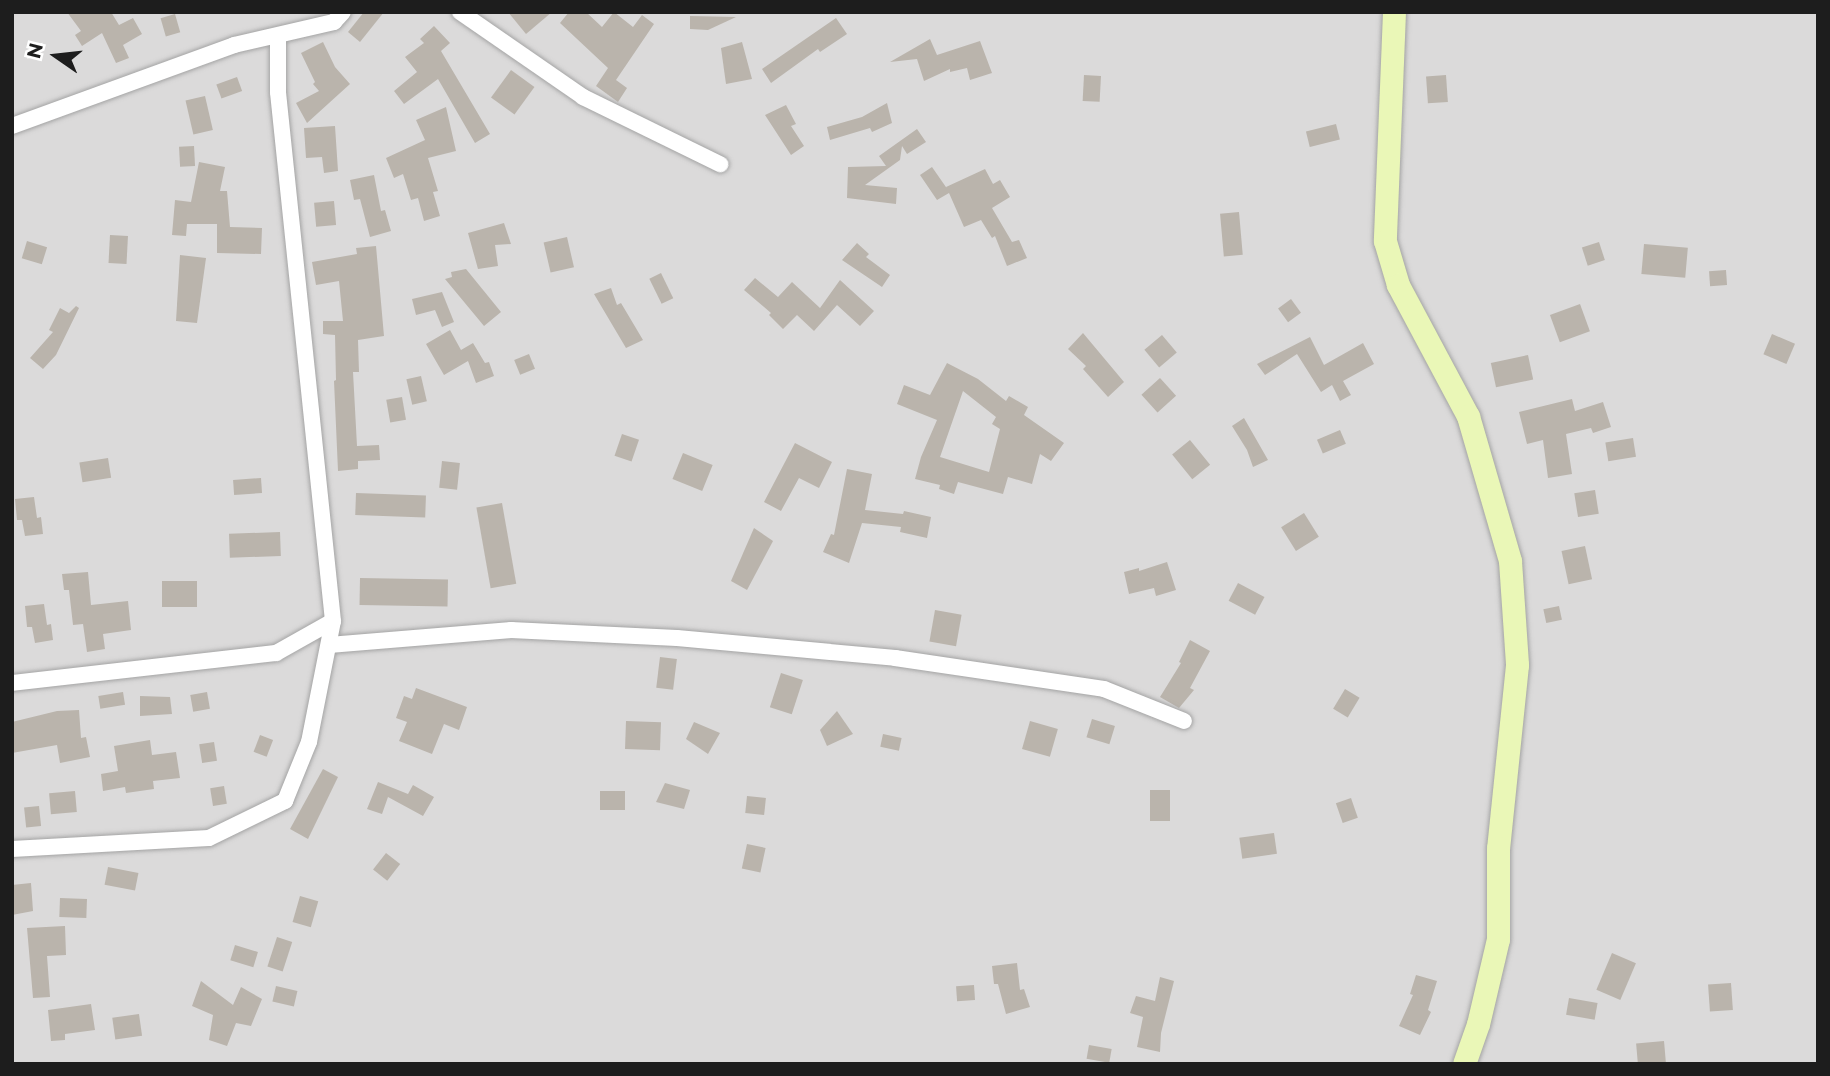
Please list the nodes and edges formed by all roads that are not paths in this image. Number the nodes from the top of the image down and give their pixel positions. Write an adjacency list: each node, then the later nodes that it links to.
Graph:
1 (343, 12): 4 (street)
2 (460, 12): 6 (street)
3 (1394, 12): 12 (street)
4 (278, 36): 5 (street); 7 (street)
5 (12, 126)
6 (720, 164)
7 (333, 621): 8 (street); 9 (street)
8 (329, 645): 10 (street); 11 (street)
9 (12, 683)
10 (1184, 721)
11 (12, 849)
12 (1464, 1064)

